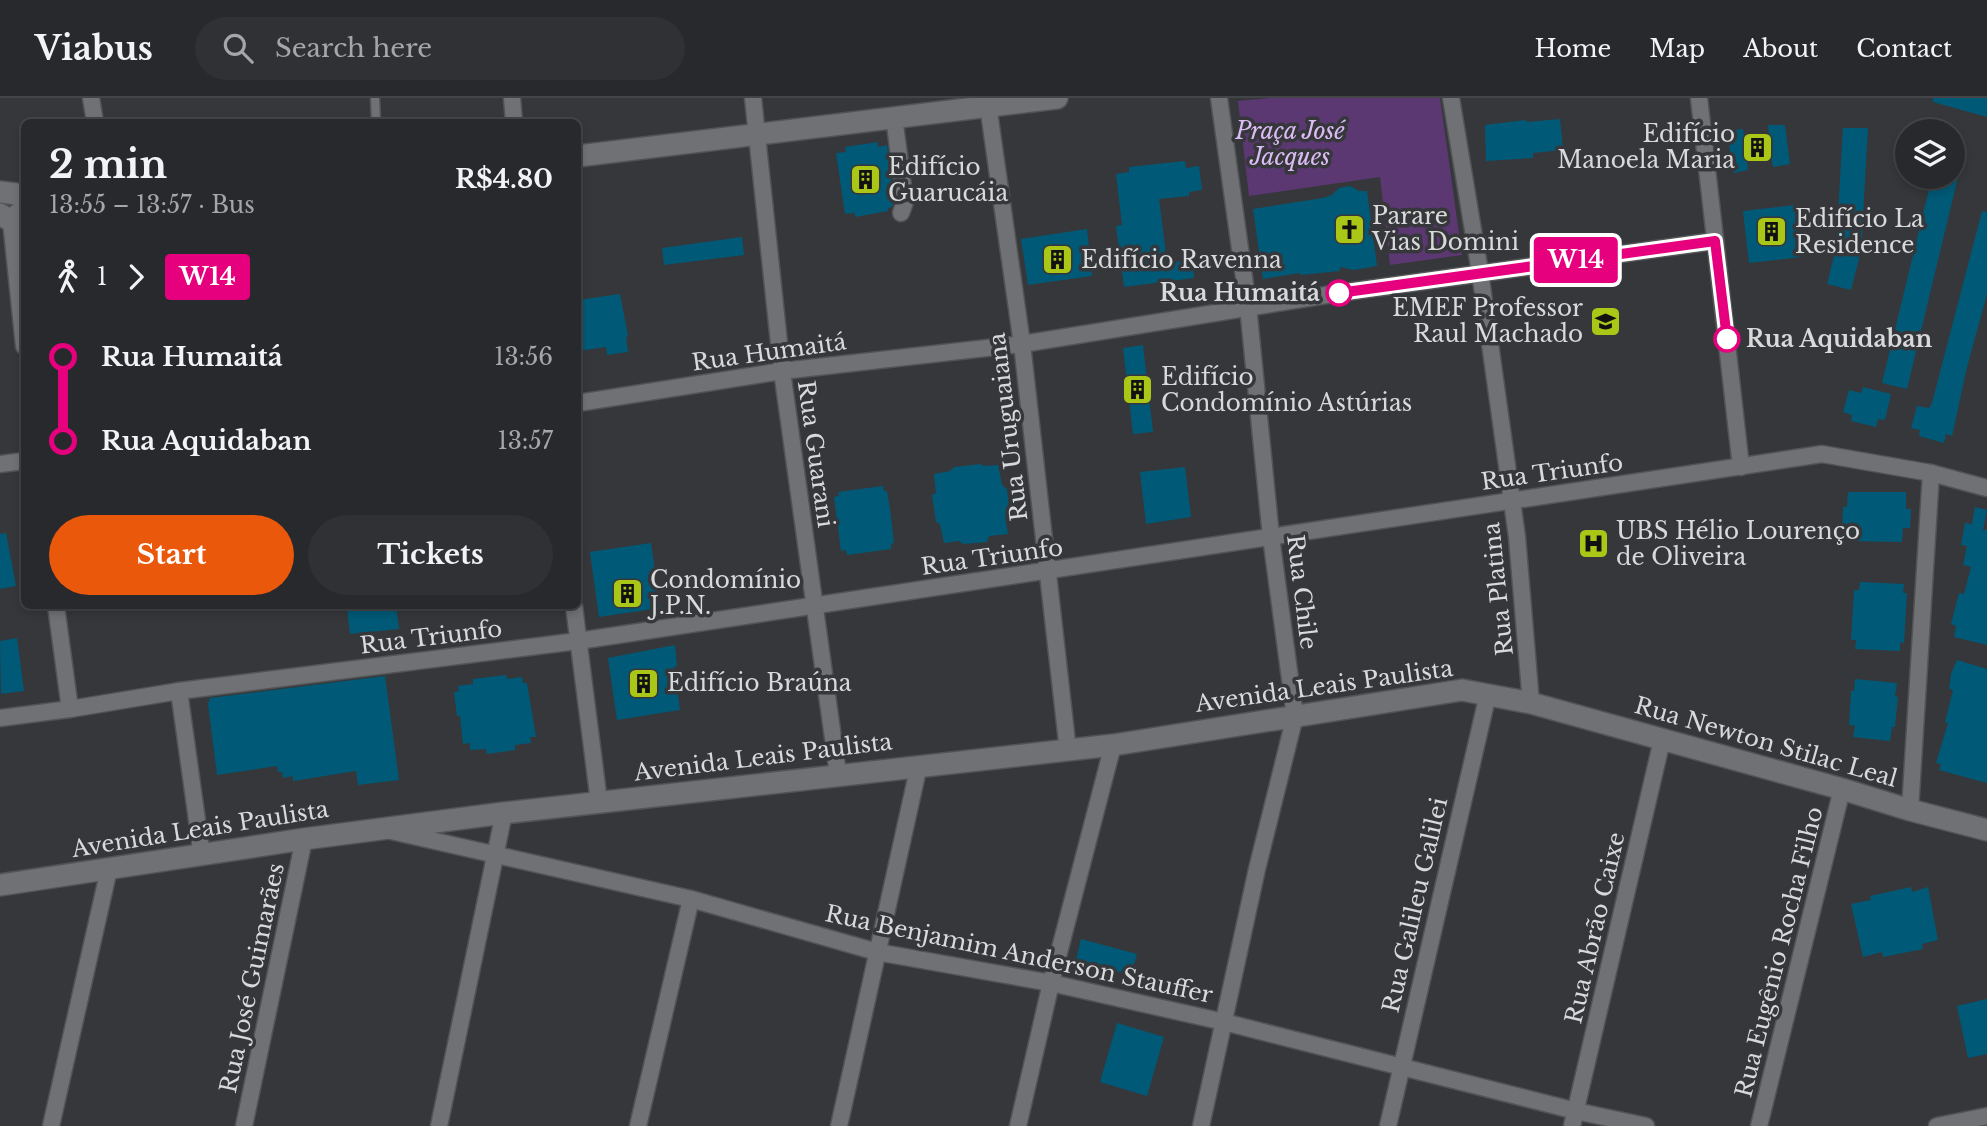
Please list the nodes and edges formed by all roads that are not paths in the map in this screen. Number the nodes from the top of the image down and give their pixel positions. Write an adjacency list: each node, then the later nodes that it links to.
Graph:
1 (91, 98): 11 (street)
2 (375, 98): 12 (lane)
3 (512, 98): 13 (street)
4 (753, 98): 14 (street, Rua Guarani)
5 (1057, 98): 9 (street)
6 (1219, 98): 22 (street, Rua Chile)
7 (1451, 98): 21 (street, Rua Platina)
8 (1699, 98): 20 (street)
9 (988, 102): 10 (street); 24 (street, Rua Uruguaiana)
10 (894, 117): 14 (street); 18 (street)
11 (94, 119)
12 (376, 119)
13 (514, 119)
14 (756, 134): 15 (street); 25 (street, Rua Guarani)
15 (581, 156)
16 (0, 192): 17 (street)
17 (21, 195)
18 (901, 213)
19 (12, 215): 23 (street)
20 (1715, 241): 21 (street, Rua Humaitá); 29 (street)
21 (1480, 272): 22 (street, Rua Humaitá); 32 (street, Rua Platina)
22 (1248, 306): 24 (street, Rua Humaitá); 33 (street, Rua Chile)
23 (21, 313)
24 (1022, 344): 25 (street, Rua Humaitá); 34 (street, Rua Uruguaiana)
25 (782, 371): 26 (street, Rua Humaitá); 35 (street, Rua Guarani)
26 (581, 403)
27 (21, 461): 28 (street)
28 (0, 464)
29 (1741, 467): 30 (street, Rua Triunfo); 32 (street, Rua Triunfo)
30 (1931, 473): 31 (street, Rua Triunfo); 52 (street)
31 (1987, 488)
32 (1511, 500): 33 (street, Rua Triunfo); 41 (street, Rua Platina)
33 (1271, 537): 34 (street, Rua Triunfo); 43 (street, Rua Chile)
34 (1047, 572): 35 (street, Rua Triunfo); 47 (street, Rua Uruguaiana)
35 (814, 606): 38 (street, Rua Triunfo); 49 (street, Rua Guarani)
36 (56, 609): 42 (street)
37 (574, 609): 38 (street)
38 (578, 641): 39 (street, Rua Triunfo); 51 (street)
39 (179, 691): 42 (street, Rua Triunfo); 58 (street)
40 (1488, 694): 41 (street, Avenida Leais Paulista); 43 (street, Avenida Leais Paulista); 65 (street, Rua Galileu Galilei)
41 (1531, 703): 45 (street, Rua Newton Stilac Leal)
42 (70, 709): 44 (street, Rua Triunfo)
43 (1295, 716): 46 (street, Avenida Leais Paulista); 64 (street, Rua Chile)
44 (0, 718)
45 (1662, 740): 50 (street, Rua Newton Stilac Leal); 67 (street, Rua Abrão Caixe)
46 (1113, 745): 47 (street, Avenida Leais Paulista); 63 (street)
47 (1068, 751): 48 (street, Avenida Leais Paulista)
48 (919, 765): 49 (street, Avenida Leais Paulista); 62 (street)
49 (838, 774): 51 (street, Avenida Leais Paulista)
50 (1842, 789): 52 (street, Rua Newton Stilac Leal); 77 (street, Rua Eugênio Rocha Filho)
51 (599, 802): 53 (street, Avenida Leais Paulista)
52 (1910, 810): 55 (street, Rua Newton Stilac Leal)
53 (504, 813): 54 (street, Avenida Leais Paulista); 57 (street)
54 (382, 829): 56 (street, Avenida Leais Paulista); 57 (street, Rua Benjamim Anderson Stauffer)
55 (1987, 830)
56 (304, 839): 58 (street, Avenida Leais Paulista); 69 (street, Rua José Guimarães)
57 (495, 855): 61 (street, Rua Benjamim Anderson Stauffer); 70 (street)
58 (202, 856): 59 (street, Avenida Leais Paulista)
59 (109, 869): 60 (street, Avenida Leais Paulista); 68 (street)
60 (0, 885)
61 (691, 899): 62 (street, Rua Benjamim Anderson Stauffer); 71 (street)
62 (877, 952): 63 (street, Rua Benjamim Anderson Stauffer); 72 (street)
63 (1051, 983): 64 (street, Rua Benjamim Anderson Stauffer); 73 (street)
64 (1224, 1021): 65 (street, Rua Benjamim Anderson Stauffer); 74 (street, Rua Chile)
65 (1401, 1065): 67 (street, Rua Benjamim Anderson Stauffer); 75 (street, Rua Galileu Galilei)
66 (1987, 1116): 78 (street)
67 (1574, 1118): 76 (street, Rua Benjamim Anderson Stauffer)
68 (51, 1126)
69 (244, 1126)
70 (439, 1126)
71 (638, 1126)
72 (839, 1126)
73 (1018, 1126)
74 (1201, 1126)
75 (1388, 1126)
76 (1646, 1126)
77 (1759, 1126)
78 (1937, 1126)

